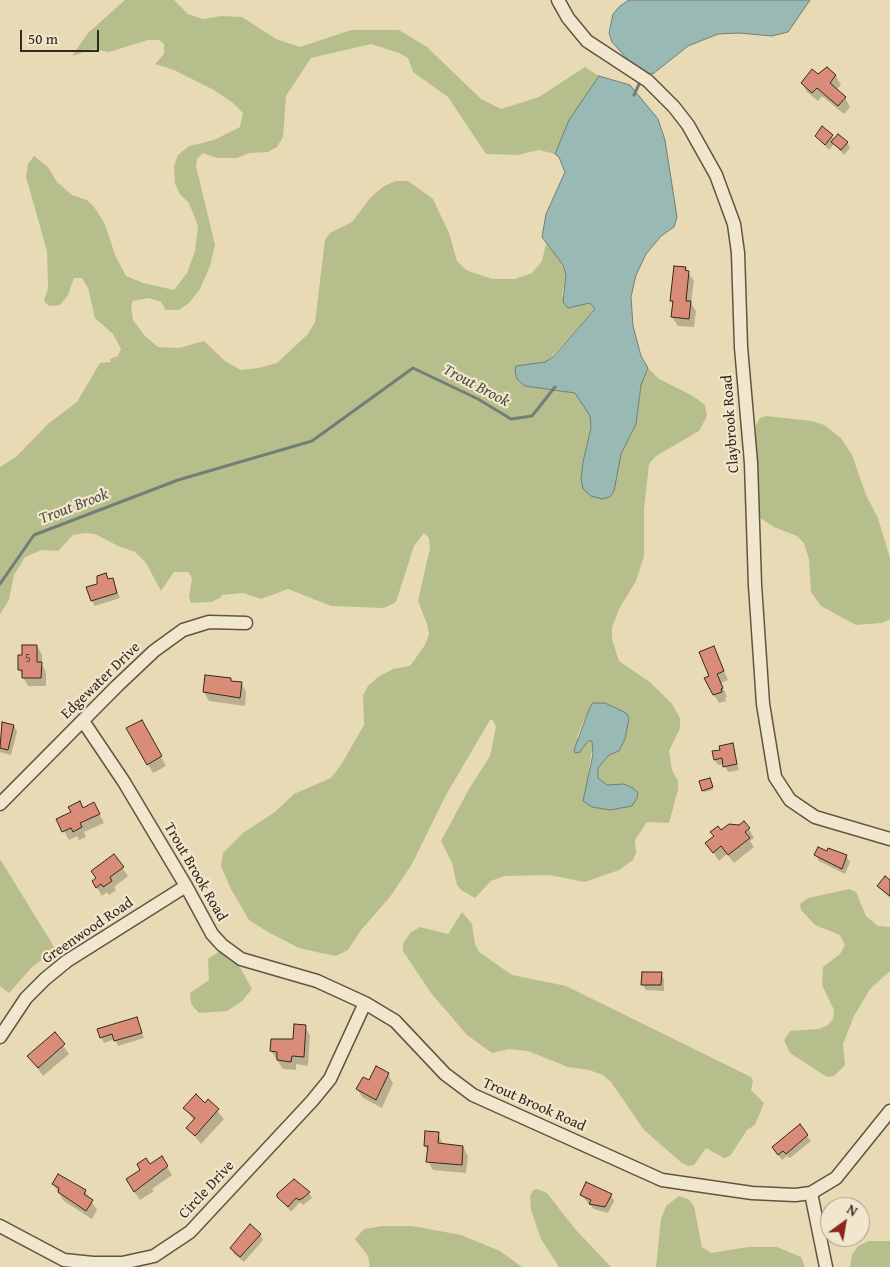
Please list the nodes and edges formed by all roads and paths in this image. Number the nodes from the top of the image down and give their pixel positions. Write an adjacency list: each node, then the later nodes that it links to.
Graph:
1 (558, 0): 5 (street, Claybrook Road)
2 (246, 623): 3 (street, Edgewater Drive)
3 (83, 721): 4 (street, Edgewater Drive); 6 (street, Trout Brook Road)
4 (0, 804)
5 (890, 839)
6 (186, 886): 7 (street, Trout Brook Road); 8 (street, Greenwood Road)
7 (366, 1002): 10 (street, Trout Brook Road); 11 (street, Circle Drive)
8 (0, 1037)
9 (890, 1111): 10 (street, Trout Brook Road)
10 (811, 1193): 12 (street)
11 (0, 1226)
12 (826, 1267)

